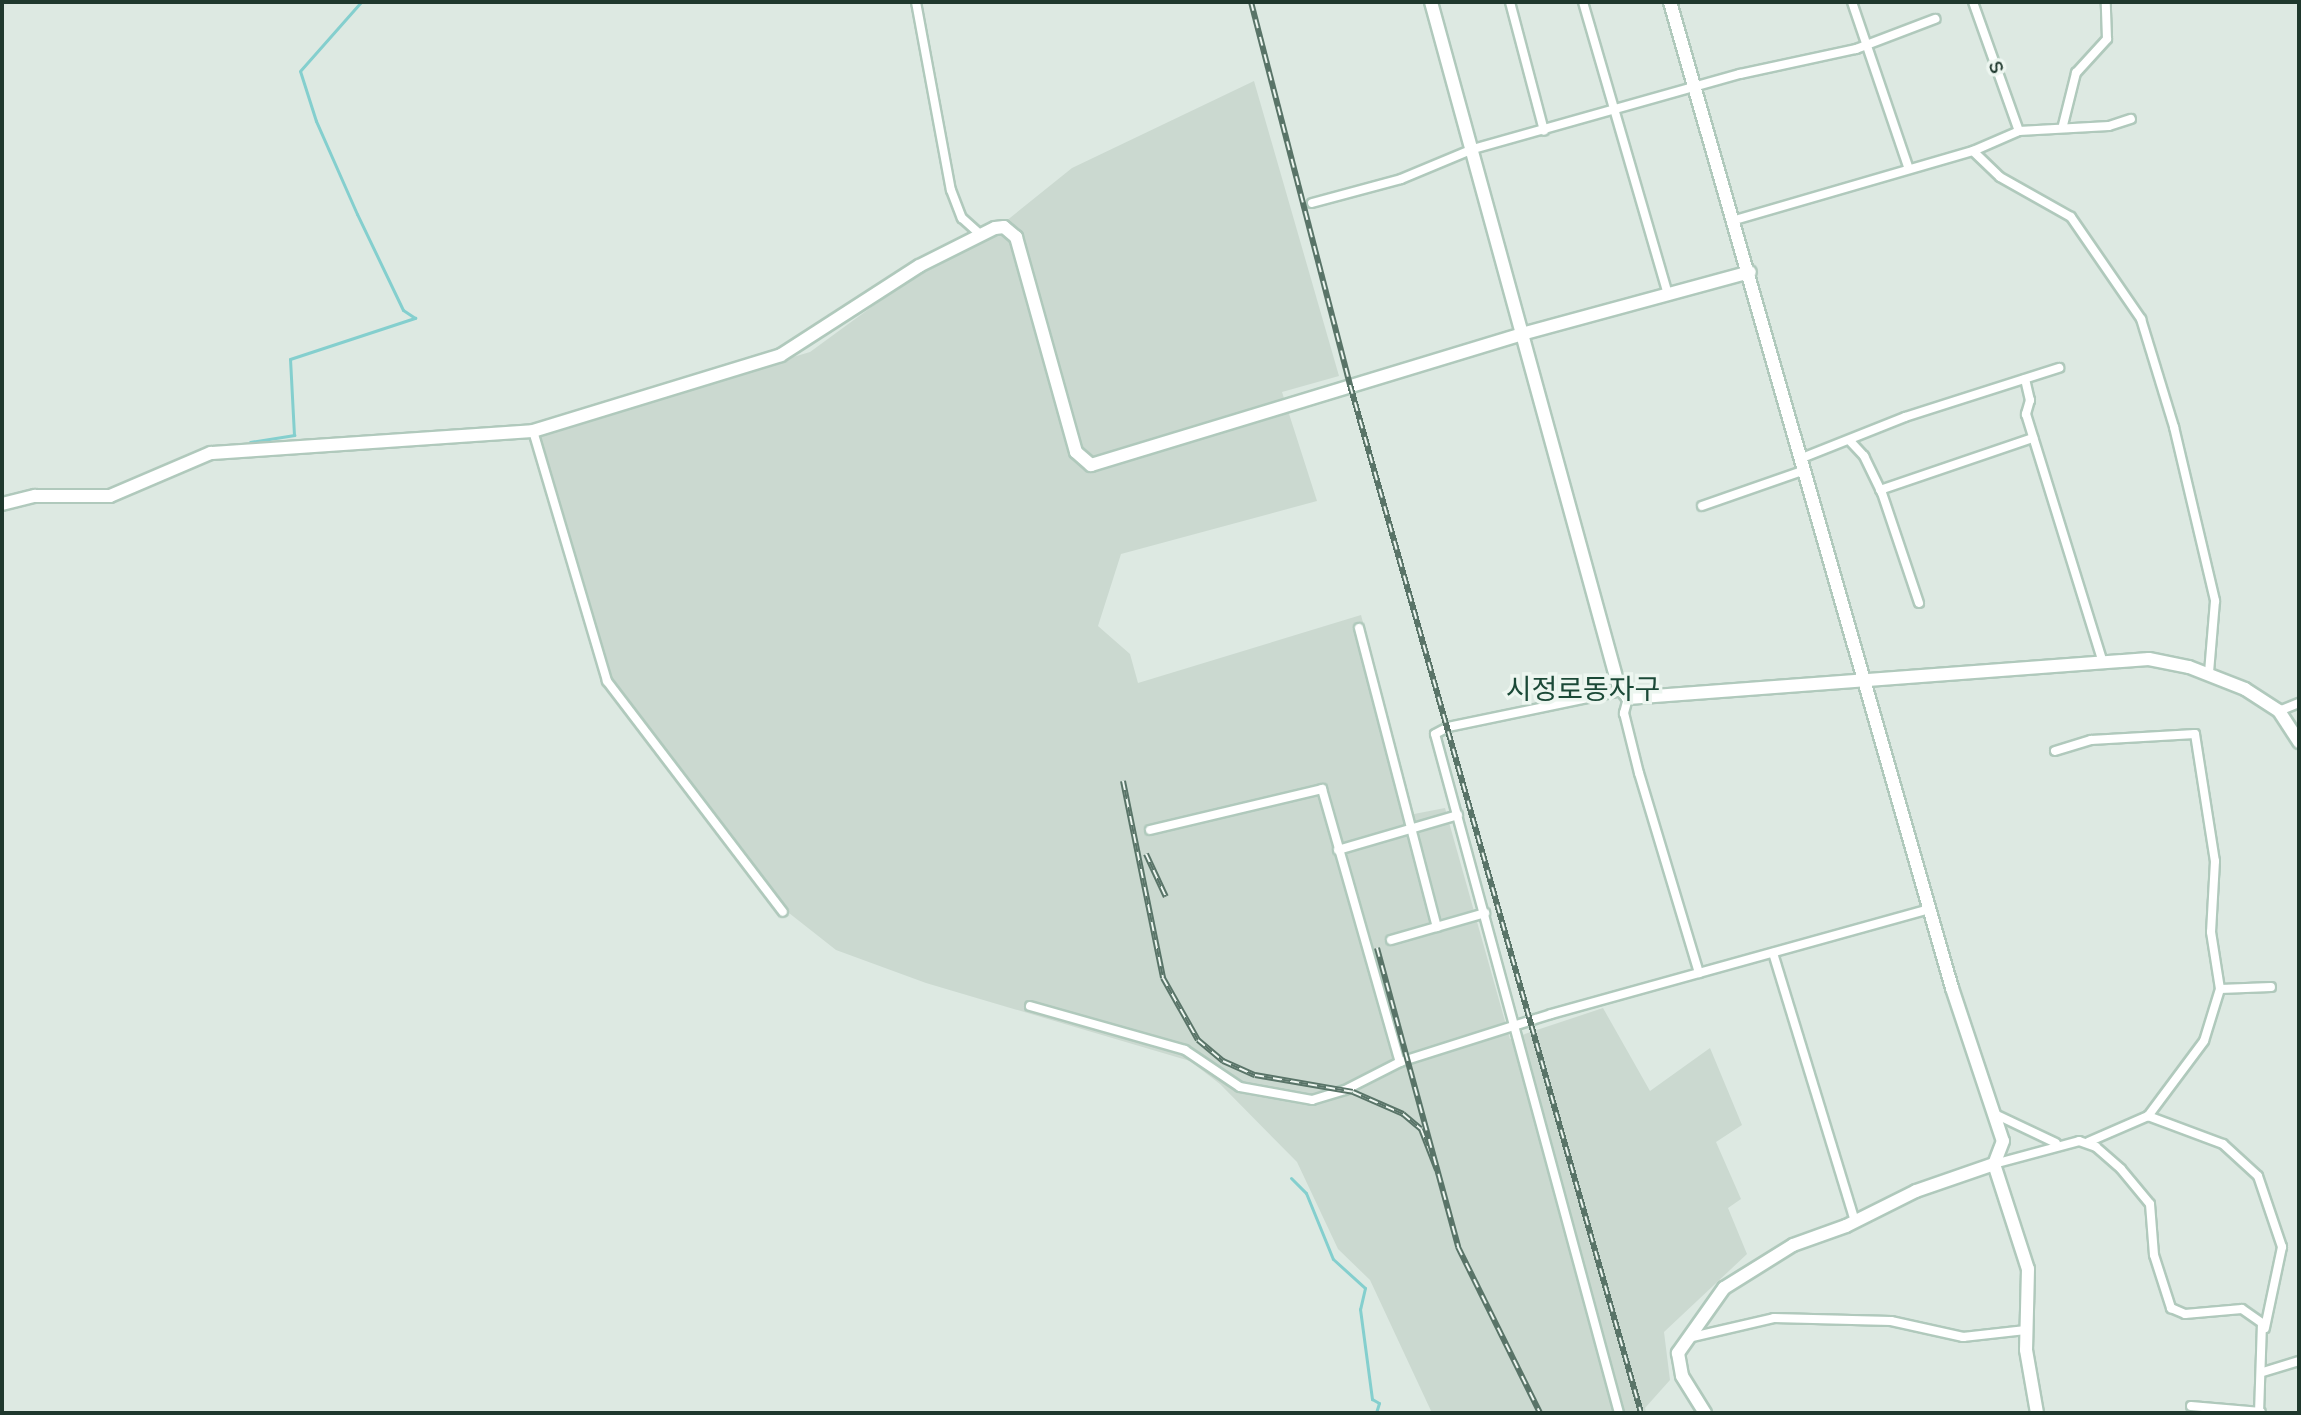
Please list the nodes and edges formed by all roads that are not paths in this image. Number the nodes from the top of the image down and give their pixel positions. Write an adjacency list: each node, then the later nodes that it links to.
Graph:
1 (916, 2): 22 (street)
2 (1431, 2): 17 (street)
3 (1510, 2): 15 (street)
4 (1583, 2): 12 (street)
5 (1670, 2): 11 (street)
6 (1852, 2): 10 (street)
7 (1973, 2): 16 (street, s)
8 (2106, 2): 14 (street)
9 (1935, 19): 10 (street)
10 (1867, 44): 11 (street); 19 (street)
11 (1695, 87): 12 (street); 21 (street)
12 (1615, 111): 15 (street); 24 (street)
13 (2131, 119): 14 (street)
14 (2063, 125): 16 (street)
15 (1544, 131): 17 (street)
16 (2019, 131): 18 (street)
17 (1473, 149): 20 (street); 25 (street)
18 (1973, 151): 19 (street); 38 (street)
19 (1909, 169): 21 (street)
20 (1312, 203)
21 (1735, 220): 23 (street)
22 (980, 234): 25 (street); 28 (street)
23 (1750, 272): 24 (street); 31 (street)
24 (1668, 295): 25 (street)
25 (1522, 334): 40 (street)
26 (2059, 368): 27 (street)
27 (2025, 379): 29 (street); 30 (street)
28 (533, 431): 33 (street); 50 (street)
29 (2033, 438): 32 (street); 37 (street)
30 (1850, 441): 31 (street); 32 (street)
31 (1804, 464): 34 (street); 39 (street)
32 (1880, 490): 35 (street)
33 (2, 504)
34 (1702, 506)
35 (1919, 603)
36 (1359, 628): 46 (street)
37 (2103, 662): 38 (street); 39 (street)
38 (2209, 673): 42 (street)
39 (1865, 681): 40 (street); 49 (street)
40 (1625, 695): 45 (street); 55 (street)
41 (2299, 703): 42 (street)
42 (2279, 711): 43 (street)
43 (2299, 742)
44 (2055, 751): 57 (street)
45 (1458, 815): 46 (street); 51 (street)
46 (1411, 828): 48 (street); 52 (street)
47 (1150, 830): 48 (street)
48 (1338, 850): 60 (street)
49 (1930, 909): 54 (street); 61 (street)
50 (783, 912)
51 (1485, 913): 52 (street); 59 (street)
52 (1437, 927): 53 (street)
53 (1391, 940)
54 (1773, 953): 55 (street); 66 (street)
55 (1699, 973): 59 (street)
56 (2271, 987): 57 (street)
57 (2220, 989): 62 (street)
58 (1030, 1006): 60 (street)
59 (1516, 1027): 60 (street); 74 (street)
60 (1400, 1062)
61 (1991, 1109): 64 (street); 65 (street)
62 (2148, 1116): 63 (street); 67 (street)
63 (2088, 1142): 64 (street); 67 (street)
64 (2061, 1144): 65 (street)
65 (1994, 1164): 66 (street); 68 (street)
66 (1855, 1222): 69 (street)
67 (2265, 1329): 71 (street)
68 (2026, 1330): 69 (street); 76 (street)
69 (1684, 1339): 75 (street)
70 (2299, 1361): 71 (street)
71 (2263, 1372): 73 (street)
72 (2191, 1406): 73 (street)
73 (2260, 1412)
74 (1619, 1413)
75 (1705, 1413)
76 (2037, 1413)

